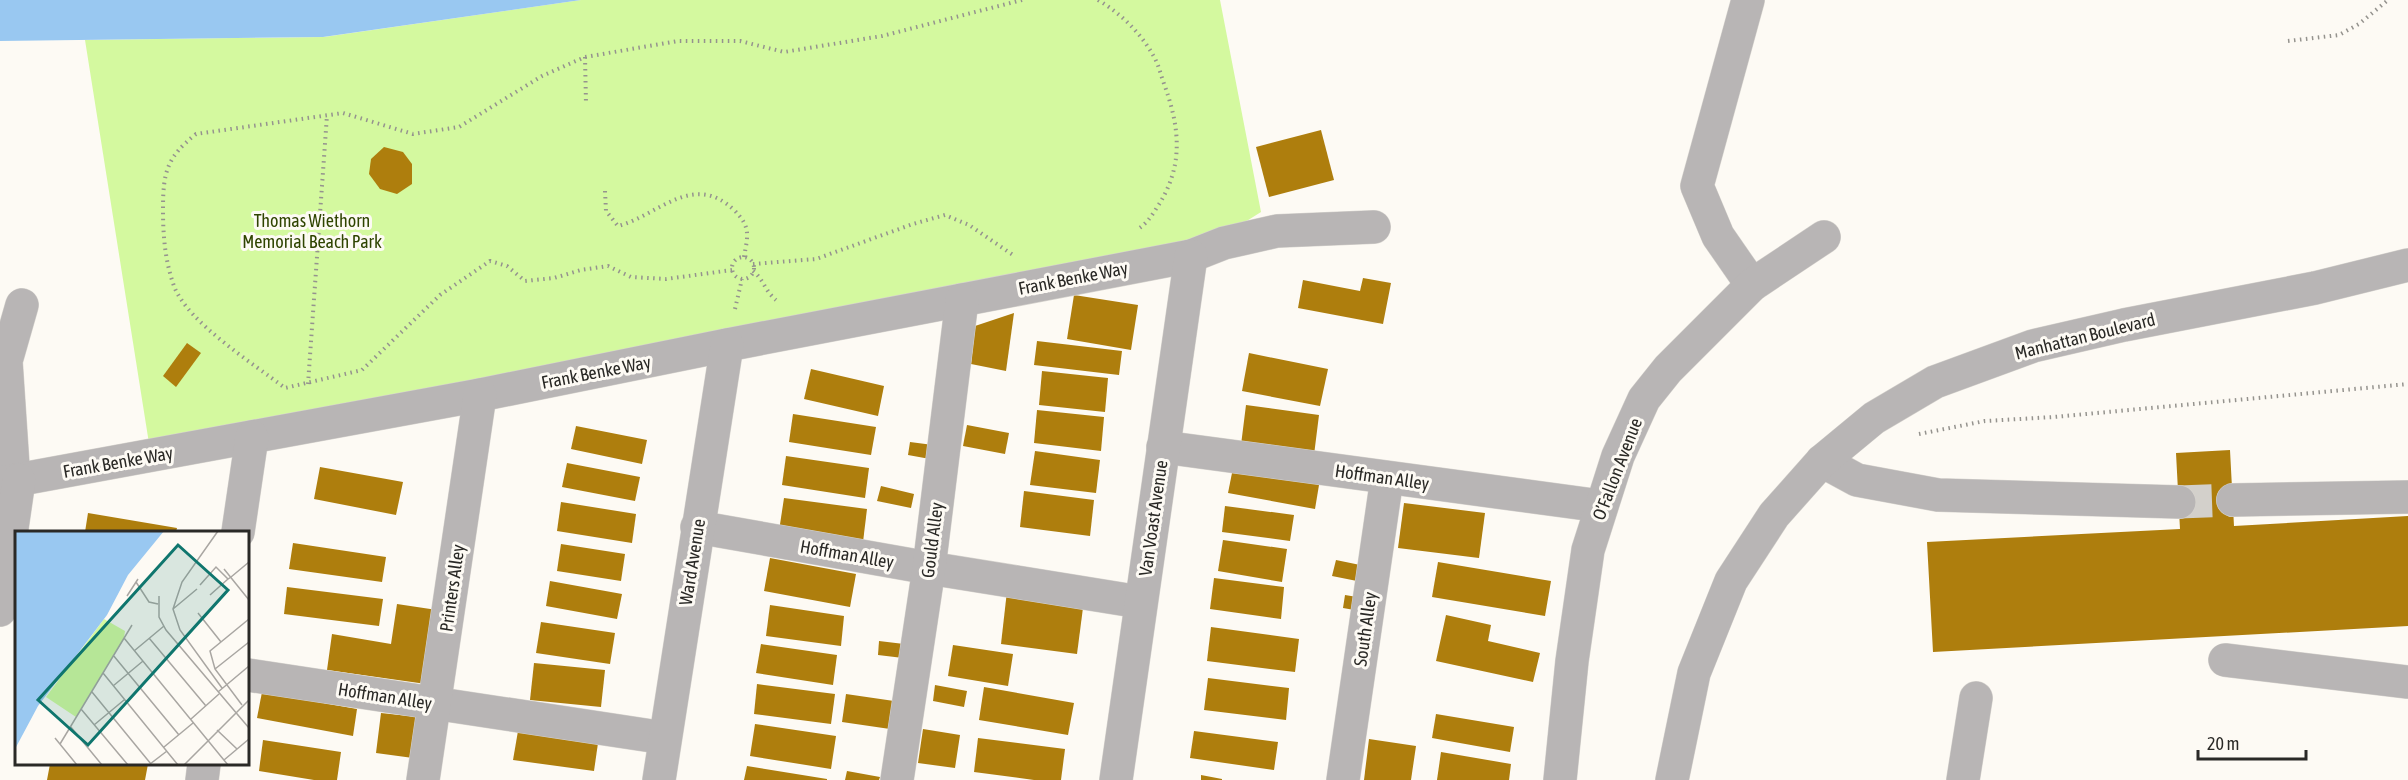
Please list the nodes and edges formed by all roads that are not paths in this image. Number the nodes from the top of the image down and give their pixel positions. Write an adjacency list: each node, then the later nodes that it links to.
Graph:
1 (1748, 0): 6 (street)
2 (1374, 227): 4 (street, Frank Benke Way)
3 (1824, 237): 6 (street, O’Fallon Avenue)
4 (1191, 256): 7 (street, Frank Benke Way); 12 (street, Van Voast Avenue)
5 (2408, 265): 13 (street, Manhattan Boulevard)
6 (1752, 285): 19 (street, O’Fallon Avenue)
7 (962, 300): 9 (street, Frank Benke Way); 22 (street, Gould Alley)
8 (22, 305): 15 (street)
9 (727, 345): 10 (street, Frank Benke Way); 20 (street, Ward Avenue)
10 (480, 395): 11 (street, Frank Benke Way); 29 (street, Printers Alley)
11 (252, 437): 15 (street, Frank Benke Way); 21 (street)
12 (1163, 447): 14 (street, Hoffman Alley); 23 (street, Van Voast Avenue)
13 (1822, 461): 18 (street); 39 (street, Manhattan Boulevard)
14 (1387, 478): 19 (street, Hoffman Alley); 37 (street, South Alley)
15 (11, 481): 24 (street)
16 (2408, 497): 17 (street)
17 (2233, 500)
18 (2179, 502)
19 (1601, 506): 38 (street, O’Fallon Avenue)
20 (697, 527): 22 (street, Hoffman Alley); 30 (street, Ward Avenue)
21 (238, 531)
22 (929, 568): 23 (street, Hoffman Alley); 35 (street, Gould Alley)
23 (1140, 602): 36 (street, Van Voast Avenue)
24 (0, 610)
25 (2225, 660): 27 (street)
26 (249, 675): 29 (street, Hoffman Alley)
27 (2408, 682)
28 (1976, 698): 40 (street)
29 (435, 703): 30 (street, Hoffman Alley); 33 (street, Printers Alley)
30 (665, 738): 34 (street, Ward Avenue)
31 (204, 765): 32 (street)
32 (202, 780)
33 (423, 780)
34 (659, 780)
35 (897, 780)
36 (1116, 780)
37 (1343, 780)
38 (1560, 780)
39 (1672, 780)
40 (1963, 780)

